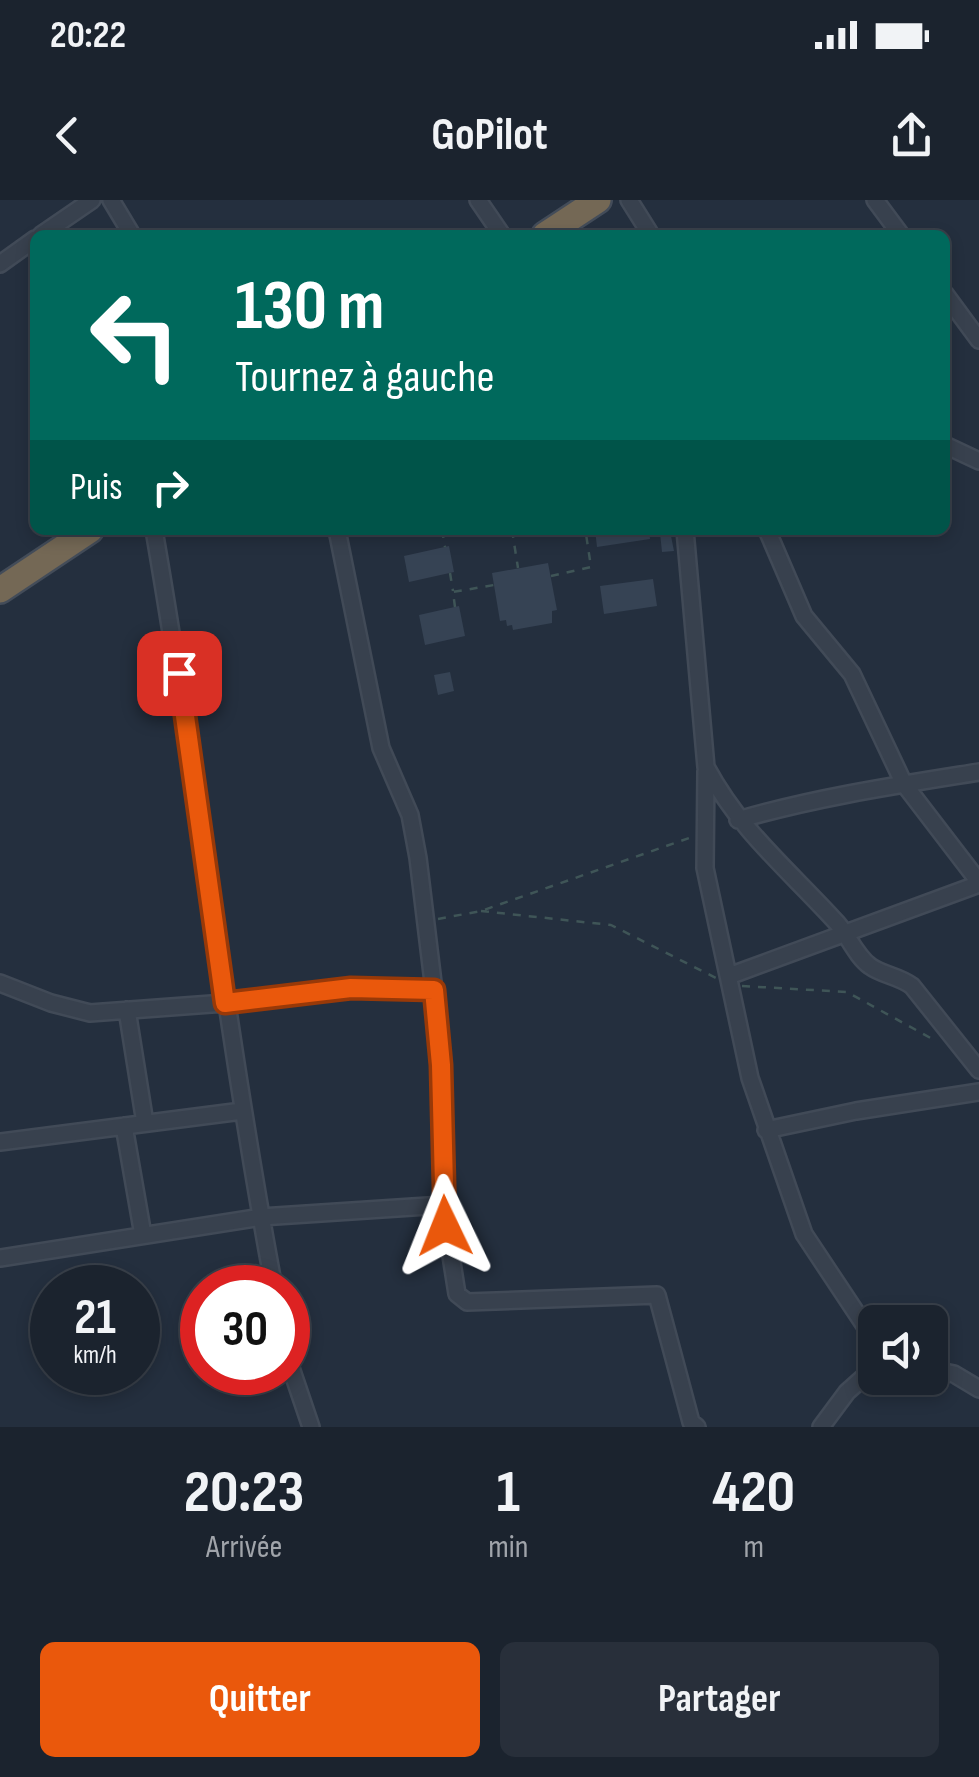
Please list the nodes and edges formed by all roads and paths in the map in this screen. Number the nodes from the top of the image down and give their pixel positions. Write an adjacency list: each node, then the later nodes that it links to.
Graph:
1 (92, 200): 7 (street)
2 (110, 200): 8 (street)
3 (478, 200): 9 (street)
4 (598, 200): 10 (highway)
5 (629, 200): 11 (street)
6 (875, 200): 12 (street)
7 (48, 230)
8 (129, 230)
9 (499, 230)
10 (553, 230)
11 (648, 230)
12 (898, 230)
13 (30, 243): 14 (street)
14 (0, 264)
15 (950, 301): 16 (street)
16 (979, 340)
17 (950, 447): 18 (street)
18 (979, 461)
19 (82, 535): 32 (highway)
20 (155, 535): 46 (street)
21 (339, 535): 41 (street)
22 (443, 535): 27 (path)
23 (513, 535): 28 (path)
24 (585, 535): 30 (path)
25 (686, 535): 35 (street)
26 (769, 535): 37 (street)
27 (445, 547)
28 (518, 568)
29 (450, 573): 33 (path)
30 (550, 576)
31 (494, 585): 33 (path)
32 (0, 590)
33 (453, 592): 34 (path)
34 (456, 607)
35 (706, 767): 38 (street); 39 (street)
36 (979, 772): 37 (street)
37 (904, 784): 38 (street); 40 (street)
38 (738, 820): 42 (street)
39 (703, 833): 41 (path); 43 (street)
40 (979, 883): 42 (street)
41 (426, 921): 45 (street)
42 (846, 933): 43 (street); 48 (street)
43 (729, 976): 53 (street)
44 (0, 983): 47 (street)
45 (434, 990): 46 (street); 55 (street)
46 (225, 1003): 47 (street); 50 (street)
47 (126, 1010): 51 (street)
48 (979, 1070)
49 (979, 1092): 53 (street)
50 (242, 1111): 51 (street); 56 (street)
51 (145, 1123): 52 (street)
52 (124, 1126): 54 (street); 57 (street)
53 (766, 1130): 60 (street)
54 (0, 1142)
55 (443, 1205): 56 (street); 65 (street)
56 (261, 1216): 57 (street); 59 (street)
57 (143, 1235): 58 (street)
58 (0, 1258)
59 (270, 1265)
60 (858, 1315)
61 (948, 1373): 63 (street)
62 (858, 1379): 67 (street)
63 (979, 1389)
64 (301, 1395): 66 (street)
65 (694, 1425)
66 (312, 1427)
67 (821, 1427)

